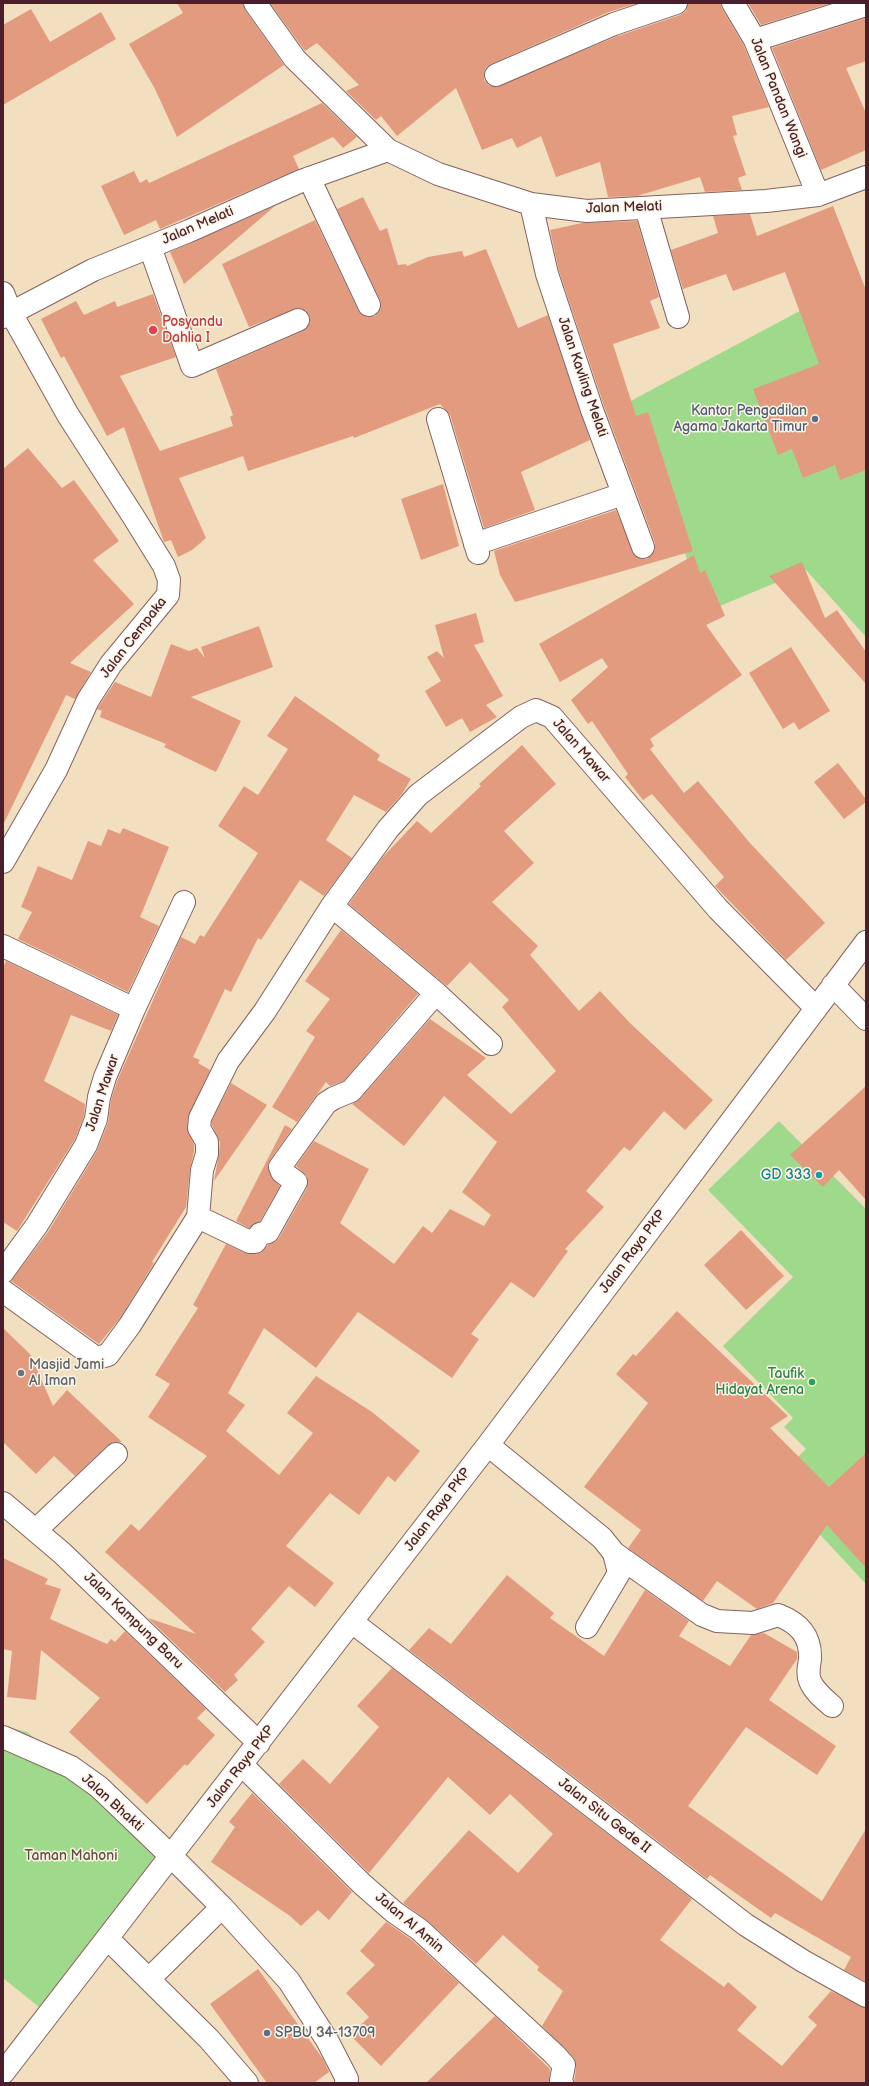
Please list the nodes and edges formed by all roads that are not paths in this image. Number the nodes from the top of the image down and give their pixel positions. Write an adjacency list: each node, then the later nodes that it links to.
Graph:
1 (255, 3): 7 (street, Jalan Melati)
2 (676, 3): 6 (street)
3 (733, 3): 5 (street, Jalan Pandan Wangi)
4 (866, 5): 5 (street)
5 (755, 40): 10 (street, Jalan Pandan Wangi)
6 (496, 75)
7 (388, 150): 9 (street, Jalan Melati); 11 (street, Jalan Melati)
8 (866, 177): 10 (street, Jalan Melati)
9 (309, 178): 13 (street, Jalan Melati); 15 (street)
10 (818, 195): 12 (street, Jalan Melati)
11 (531, 204): 12 (street, Jalan Melati); 20 (street, Jalan Kavling Melati)
12 (646, 208): 17 (street)
13 (150, 247): 16 (street, Jalan Melati); 18 (street)
14 (3, 293): 16 (street)
15 (369, 305)
16 (7, 315): 22 (street, Jalan Cempaka)
17 (678, 317)
18 (298, 320)
19 (438, 419): 20 (street)
20 (623, 494): 21 (street, Jalan Kavling Melati)
21 (643, 547)
22 (3, 862)
23 (184, 902): 30 (street, Jalan Mawar)
24 (332, 906): 28 (street); 29 (street, Jalan Mawar); 33 (street, Jalan Mawar)
25 (865, 945): 27 (street, Jalan Raya PKP)
26 (3, 946): 30 (street)
27 (833, 985): 29 (street, Jalan Raya PKP); 31 (street)
28 (436, 993): 32 (street); 33 (street)
29 (816, 1008): 36 (street, Jalan Raya PKP)
30 (134, 1009): 34 (street, Jalan Mawar)
31 (866, 1018)
32 (491, 1044)
33 (198, 1217): 35 (street, Jalan Mawar)
34 (3, 1272)
35 (3, 1291)
36 (488, 1445): 40 (street); 41 (street, Jalan Raya PKP)
37 (116, 1454): 39 (street)
38 (3, 1503): 39 (street, Jalan Kampung Baru)
39 (36, 1530): 45 (street, Jalan Kampung Baru)
40 (614, 1553): 42 (street); 43 (street)
41 (352, 1622): 45 (street, Jalan Raya PKP); 51 (street, Jalan Situ Gede II)
42 (587, 1627)
43 (832, 1706)
44 (3, 1737): 47 (street, Jalan Bhakti)
45 (259, 1743): 46 (street, Jalan Raya PKP)
46 (242, 1765): 47 (street, Jalan Raya PKP); 55 (street, Jalan Al Amin)
47 (172, 1857): 48 (street, Jalan Bhakti); 49 (street, Jalan Raya PKP)
48 (222, 1907): 50 (street); 54 (street, Jalan Bhakti)
49 (108, 1939): 50 (street); 52 (street, Jalan Raya PKP)
50 (149, 1979): 53 (street)
51 (866, 1996)
52 (3, 2074)
53 (247, 2083)
54 (346, 2083)
55 (562, 2083)

